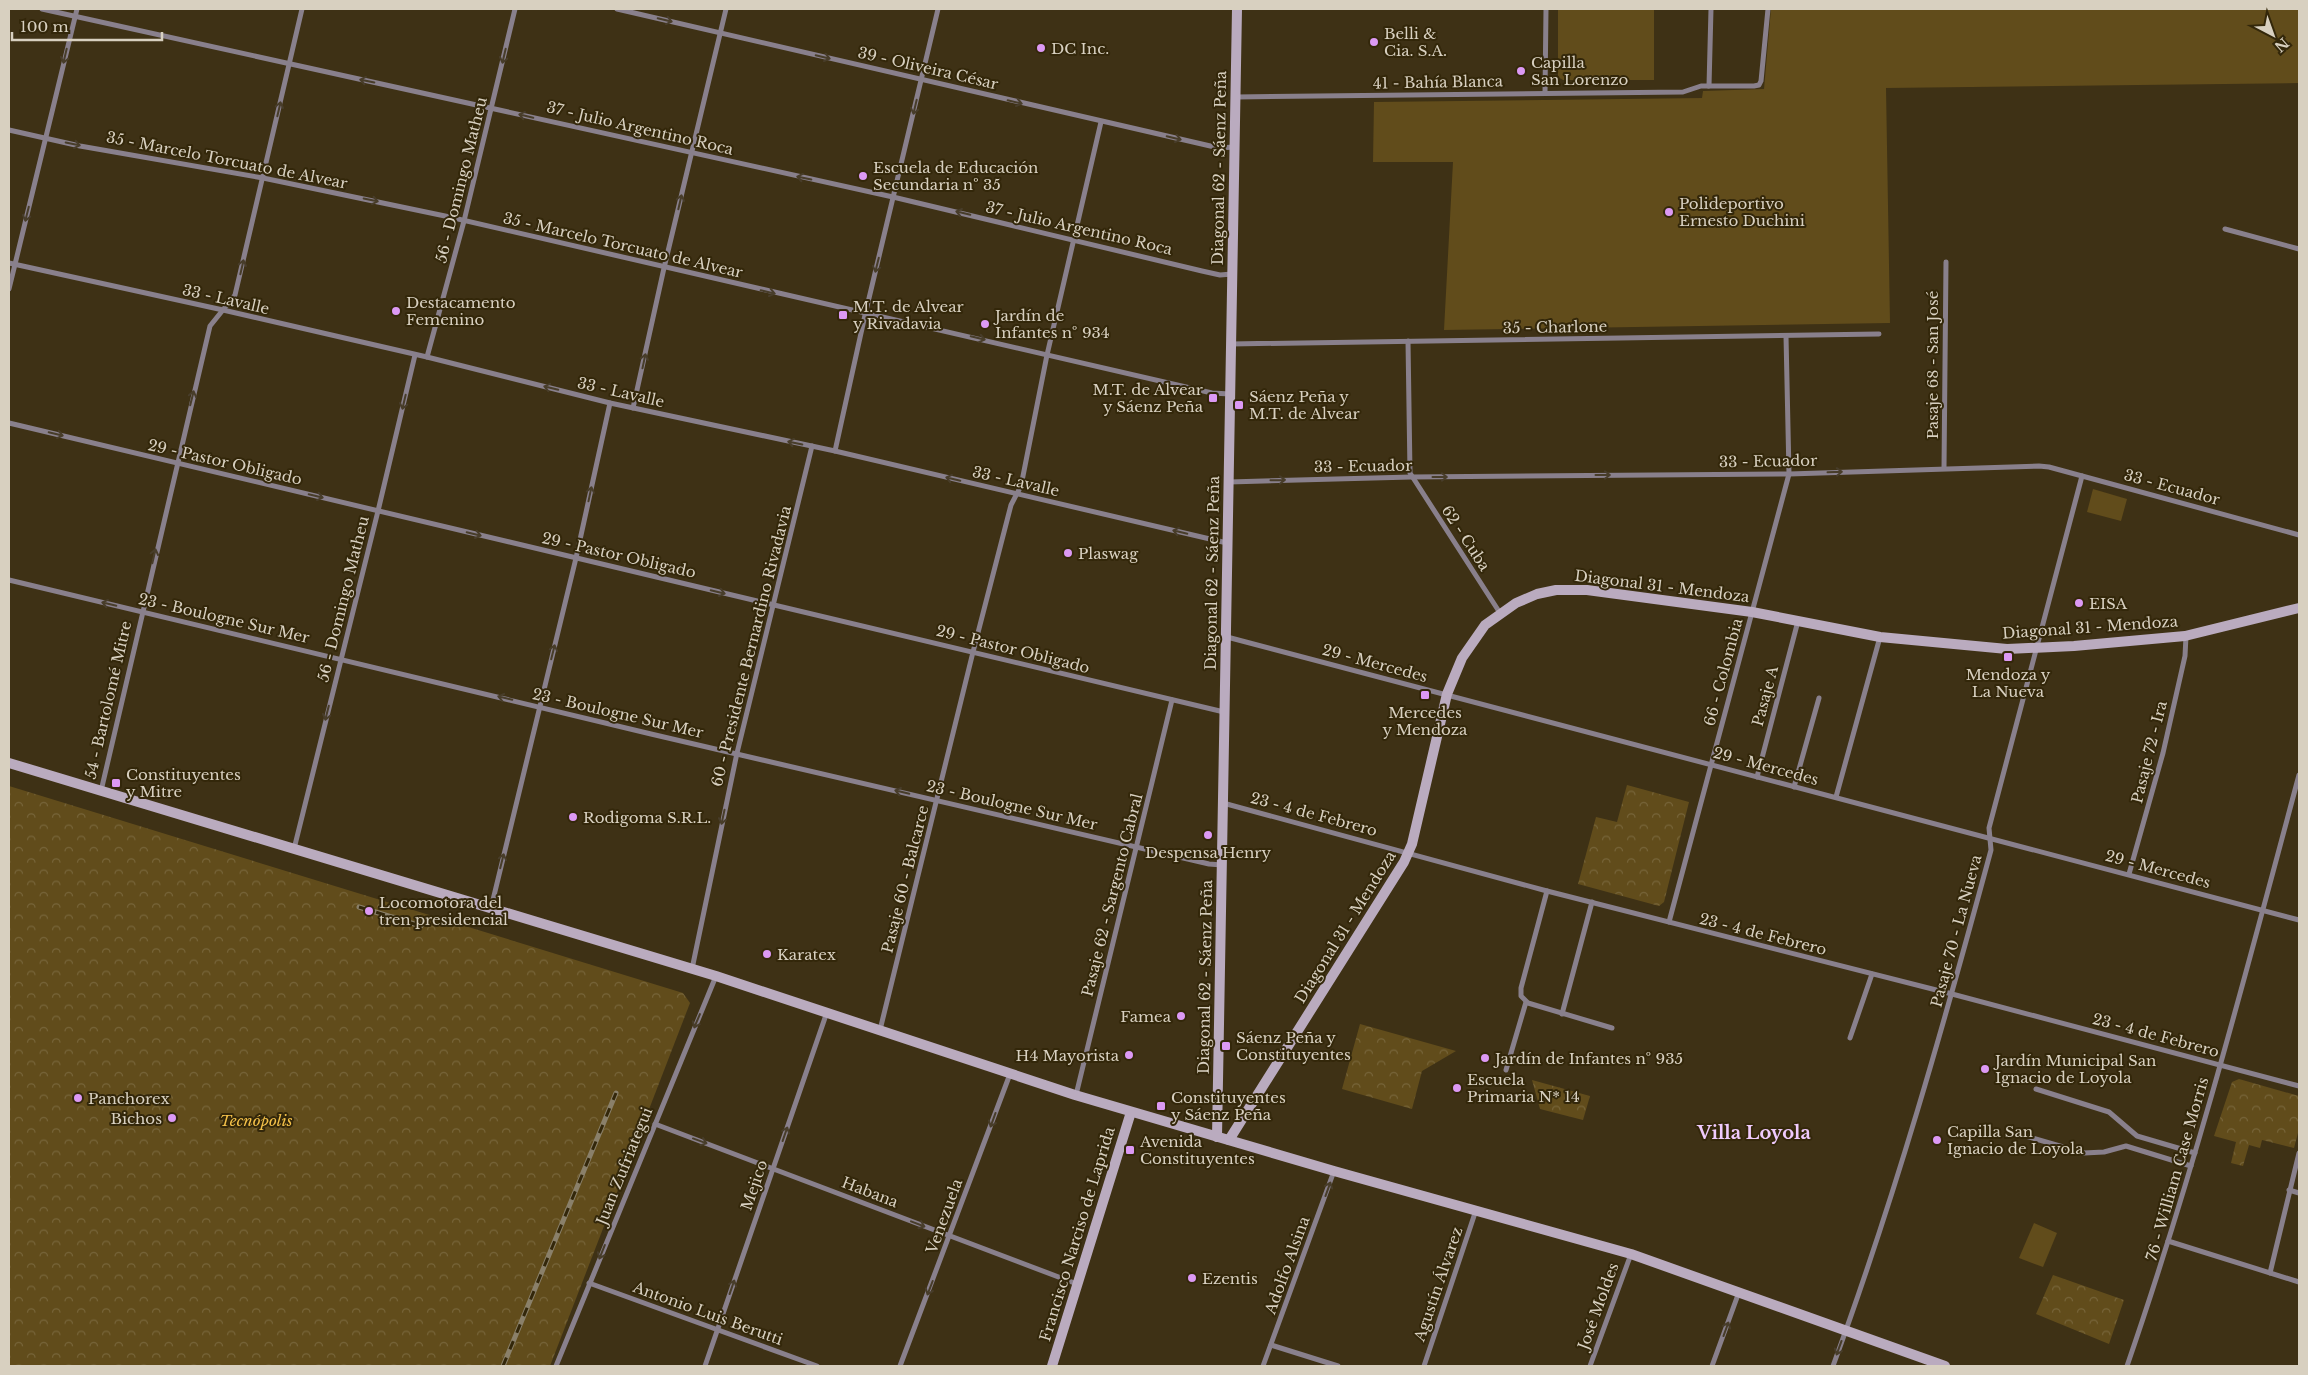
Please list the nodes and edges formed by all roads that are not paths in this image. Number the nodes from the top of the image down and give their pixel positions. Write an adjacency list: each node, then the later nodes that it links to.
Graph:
1 (42, 9): 12 (street, 37 - Julio Argentino Roca)
2 (77, 9): 12 (street)
3 (302, 9): 14 (street, 54 - Bartolomé Mitre)
4 (515, 9): 19 (street, 56 - Domingo Matheu, one-way to 19)
5 (617, 9): 13 (street, 39 - Oliveira César, one-way to 13)
6 (726, 9): 13 (street)
7 (938, 9): 15 (street)
8 (1237, 9): 18 (street, Diagonal 62 - Sáenz Peña)
9 (1546, 9): 17 (street)
10 (1711, 9): 16 (street)
11 (1768, 9): 16 (street, 41 - Bahía Blanca)
12 (75, 16): 14 (street, 37 - Julio Argentino Roca); 22 (street, one-way to 22)
13 (720, 33): 15 (street, 39 - Oliveira César, one-way to 15); 24 (street)
14 (289, 64): 19 (street, 37 - Julio Argentino Roca, one-way to 14); 25 (street, 54 - Bartolomé Mitre, one-way to 14)
15 (921, 80): 20 (street, 39 - Oliveira César, one-way to 20); 26 (street, one-way to 26)
16 (1709, 86): 17 (street, 41 - Bahía Blanca)
17 (1546, 93): 18 (street, 41 - Bahía Blanca)
18 (1236, 97): 23 (street, Diagonal 62 - Sáenz Peña)
19 (492, 108): 24 (street, 37 - Julio Argentino Roca, one-way to 19); 27 (street, 56 - Domingo Matheu)
20 (1101, 122): 23 (street, 39 - Oliveira César, one-way to 23); 29 (street, Pasaje 60 - Balcarce)
21 (9, 130): 22 (street, 35 - Marcelo Torcuato de Alvear)
22 (46, 139): 25 (street, 35 - Marcelo Torcuato de Alvear, one-way to 25); 32 (street, one-way to 32)
23 (1234, 147): 34 (street, Diagonal 62 - Sáenz Peña)
24 (691, 153): 26 (street, 37 - Julio Argentino Roca, one-way to 24); 33 (street, one-way to 24)
25 (262, 178): 27 (street, 35 - Marcelo Torcuato de Alvear, one-way to 27); 36 (street, 54 - Bartolomé Mitre, one-way to 25)
26 (893, 197): 29 (street, 37 - Julio Argentino Roca, one-way to 26); 37 (street, one-way to 37)
27 (464, 221): 33 (street, 35 - Marcelo Torcuato de Alvear); 44 (street, 56 - Domingo Matheu)
28 (2225, 229): 30 (street)
29 (1074, 239): 34 (street, 37 - Julio Argentino Roca); 43 (street, Pasaje 60 - Balcarce)
30 (2299, 249)
31 (1946, 262): 52 (street, Pasaje 68 - San José)
32 (12, 264): 35 (street); 36 (street, 33 - Lavalle)
33 (664, 268): 37 (street, 35 - Marcelo Torcuato de Alvear, one-way to 37); 47 (street, one-way to 33)
34 (1232, 274): 41 (street, Diagonal 62 - Sáenz Peña)
35 (9, 289)
36 (223, 310): 42 (street, 33 - Lavalle); 51 (street, 54 - Bartolomé Mitre, one-way to 36)
37 (865, 314): 43 (street, 35 - Marcelo Torcuato de Alvear, one-way to 43); 50 (street)
38 (1879, 334): 39 (street, 35 - Charlone)
39 (1786, 336): 40 (street, 35 - Charlone); 53 (street, 66 - Colombia)
40 (1408, 341): 41 (street, 35 - Charlone); 55 (street)
41 (1231, 344): 45 (street, Diagonal 62 - Sáenz Peña)
42 (415, 355): 44 (street, 33 - Lavalle); 58 (street, 56 - Domingo Matheu, one-way to 58)
43 (1047, 355): 45 (street, 35 - Marcelo Torcuato de Alvear); 57 (street, Pasaje 60 - Balcarce)
44 (427, 357): 46 (street, 33 - Lavalle, one-way to 44)
45 (1230, 394): 56 (street, Diagonal 62 - Sáenz Peña)
46 (610, 403): 47 (street, 33 - Lavalle); 61 (street, one-way to 46)
47 (633, 408): 49 (street, 33 - Lavalle, one-way to 47)
48 (9, 423): 51 (street, 29 - Pastor Obligado, one-way to 51)
49 (812, 446): 50 (street, 33 - Lavalle); 63 (street, 60 - Presidente Bernardino Rivadavia)
50 (836, 451): 57 (street, 33 - Lavalle, one-way to 50)
51 (177, 463): 58 (street, 29 - Pastor Obligado, one-way to 58); 65 (street, 54 - Bartolomé Mitre, one-way to 51)
52 (1944, 468): 53 (street, 33 - Ecuador, one-way to 52); 54 (street, 33 - Ecuador)
53 (1788, 474): 55 (street, 33 - Ecuador, one-way to 53); 66 (street, 66 - Colombia)
54 (2082, 476): 59 (street, 33 - Ecuador); 72 (street, Pasaje 70 - La Nueva)
55 (1412, 477): 56 (street, 33 - Ecuador, one-way to 55); 67 (street, 62 - Cuba)
56 (1229, 482): 60 (street, Diagonal 62 - Sáenz Peña)
57 (1016, 494): 60 (street, 33 - Lavalle, one-way to 57); 73 (street, Pasaje 60 - Balcarce)
58 (378, 511): 61 (street, 29 - Pastor Obligado, one-way to 61); 74 (street, 56 - Domingo Matheu)
59 (2299, 535)
60 (1227, 543): 70 (street, Diagonal 62 - Sáenz Peña)
61 (576, 558): 63 (street, 29 - Pastor Obligado, one-way to 63); 78 (street, one-way to 61)
62 (9, 580): 65 (street, 23 - Boulogne Sur Mer, one-way to 62)
63 (773, 605): 73 (street, 29 - Pastor Obligado); 80 (street, 60 - Presidente Bernardino Rivadavia)
64 (2299, 608): 69 (street, Diagonal 31 - Mendoza)
65 (141, 612): 74 (street, 23 - Boulogne Sur Mer); 86 (street, 54 - Bartolomé Mitre)
66 (1752, 612): 67 (street, Diagonal 31 - Mendoza); 68 (street, Diagonal 31 - Mendoza); 82 (street, 66 - Colombia)
67 (1500, 613): 75 (street, Diagonal 31 - Mendoza)
68 (1798, 621): 71 (street, Diagonal 31 - Mendoza); 84 (street, Pasaje A)
69 (2186, 636): 72 (street, Diagonal 31 - Mendoza); 95 (street, Pasaje 72 - Ira)
70 (1226, 637): 75 (street, 29 - Mercedes); 79 (street, Diagonal 62 - Sáenz Peña)
71 (1880, 637): 72 (street, Diagonal 31 - Mendoza); 87 (street)
72 (2035, 648): 90 (street, Pasaje 70 - La Nueva)
73 (973, 652): 77 (street, 29 - Pastor Obligado); 88 (street, Pasaje 60 - Balcarce)
74 (340, 659): 78 (street, 23 - Boulogne Sur Mer, one-way to 74); 92 (street, 56 - Domingo Matheu, one-way to 92)
75 (1447, 694): 82 (street, 29 - Mercedes); 93 (street, Diagonal 31 - Mendoza)
76 (1819, 698): 85 (street)
77 (1172, 700): 79 (street, 29 - Pastor Obligado); 91 (street, Pasaje 62 - Sargento Cabral)
78 (540, 707): 80 (street, 23 - Boulogne Sur Mer); 98 (street, one-way to 78)
79 (1224, 712): 89 (street, Diagonal 62 - Sáenz Peña)
80 (737, 753): 88 (street, 23 - Boulogne Sur Mer, one-way to 80); 102 (street, 60 - Presidente Bernardino Rivadavia, one-way to 102)
81 (9, 763): 86 (street)
82 (1711, 764): 84 (street, 29 - Mercedes); 101 (street, 66 - Colombia)
83 (2299, 774): 99 (street, 76 - William Case Morris)
84 (1757, 777): 85 (street, 29 - Mercedes)
85 (1794, 787): 87 (street, 29 - Mercedes)
86 (100, 791): 92 (street)
87 (1836, 797): 90 (street, 29 - Mercedes)
88 (937, 800): 91 (street, 23 - Boulogne Sur Mer); 110 (street, Pasaje 60 - Balcarce)
89 (1222, 803): 93 (street, 23 - 4 de Febrero); 94 (street, Diagonal 62 - Sáenz Peña)
90 (1990, 838): 95 (street, 29 - Mercedes); 105 (street, Pasaje 70 - La Nueva)
91 (1137, 846): 94 (street, 23 - Boulogne Sur Mer); 117 (street, Pasaje 62 - Sargento Cabral)
92 (294, 849): 98 (street)
93 (1409, 852): 96 (street, 23 - 4 de Febrero); 122 (street, Diagonal 31 - Mendoza)
94 (1222, 865): 121 (street, Diagonal 62 - Sáenz Peña)
95 (2129, 874): 99 (street, 29 - Mercedes)
96 (1547, 891): 97 (street, 23 - 4 de Febrero); 106 (street)
97 (1592, 902): 101 (street, 23 - 4 de Febrero); 108 (street)
98 (491, 908): 102 (street)
99 (2263, 910): 100 (street, 29 - Mercedes); 112 (street, 76 - William Case Morris)
100 (2299, 920)
101 (1669, 922): 103 (street, 23 - 4 de Febrero)
102 (692, 969): 104 (street)
103 (1872, 974): 105 (street, 23 - 4 de Febrero); 111 (street)
104 (716, 976): 107 (street); 119 (street, Juan Zufriategui, one-way to 119)
105 (1952, 994): 112 (street, 23 - 4 de Febrero); 139 (street, Pasaje 70 - La Nueva)
106 (1526, 1002): 108 (street); 113 (street)
107 (827, 1012): 110 (street); 126 (street, Mejico, one-way to 107)
108 (1562, 1014): 109 (street)
109 (1612, 1028)
110 (880, 1030): 114 (street)
111 (1850, 1038)
112 (2220, 1066): 115 (street, 23 - 4 de Febrero); 123 (street, 76 - William Case Morris)
113 (1506, 1070)
114 (1010, 1074): 117 (street); 131 (street, Venezuela, one-way to 131)
115 (2299, 1086)
116 (2036, 1089): 123 (street)
117 (1076, 1095): 118 (street)
118 (1131, 1112): 121 (street); 137 (street, Francisco Narciso de Laprida)
119 (655, 1124): 126 (street, Habana, one-way to 126); 136 (street, Juan Zufriategui, one-way to 136)
120 (2022, 1135): 125 (street)
121 (1217, 1137): 122 (street)
122 (1229, 1140): 127 (street)
123 (2195, 1153): 125 (street, 76 - William Case Morris)
124 (2299, 1153): 128 (street)
125 (2191, 1166): 132 (street, 76 - William Case Morris)
126 (773, 1168): 131 (street, Habana, one-way to 131); 140 (street, Mejico, one-way to 126)
127 (1334, 1171): 130 (street); 141 (street, Adolfo Alsina, one-way to 127)
128 (2289, 1190): 129 (street); 134 (street)
129 (2299, 1193)
130 (1476, 1210): 133 (street); 149 (street, Agustín Álvarez)
131 (950, 1236): 137 (street, Habana); 145 (street, Venezuela, one-way to 145)
132 (2168, 1240): 134 (street); 154 (street, 76 - William Case Morris)
133 (1631, 1254): 138 (street); 150 (street, José Moldes)
134 (2270, 1273): 135 (street)
135 (2299, 1282)
136 (589, 1283): 140 (street, Antonio Luis Berutti); 142 (street, Juan Zufriategui)
137 (1077, 1284): 146 (street, Francisco Narciso de Laprida)
138 (1739, 1292): 139 (street); 151 (street, one-way to 138)
139 (1846, 1329): 152 (street, Pasaje 70 - La Nueva, one-way to 152); 153 (street)
140 (718, 1330): 143 (street, Mejico); 144 (street, Antonio Luis Berutti)
141 (1272, 1345): 147 (street, Adolfo Alsina); 148 (street)
142 (556, 1366)
143 (705, 1366)
144 (817, 1366)
145 (900, 1366)
146 (1052, 1366)
147 (1264, 1366)
148 (1338, 1366)
149 (1424, 1366)
150 (1590, 1366)
151 (1712, 1366)
152 (1832, 1366)
153 (1946, 1366)
154 (2126, 1366)

